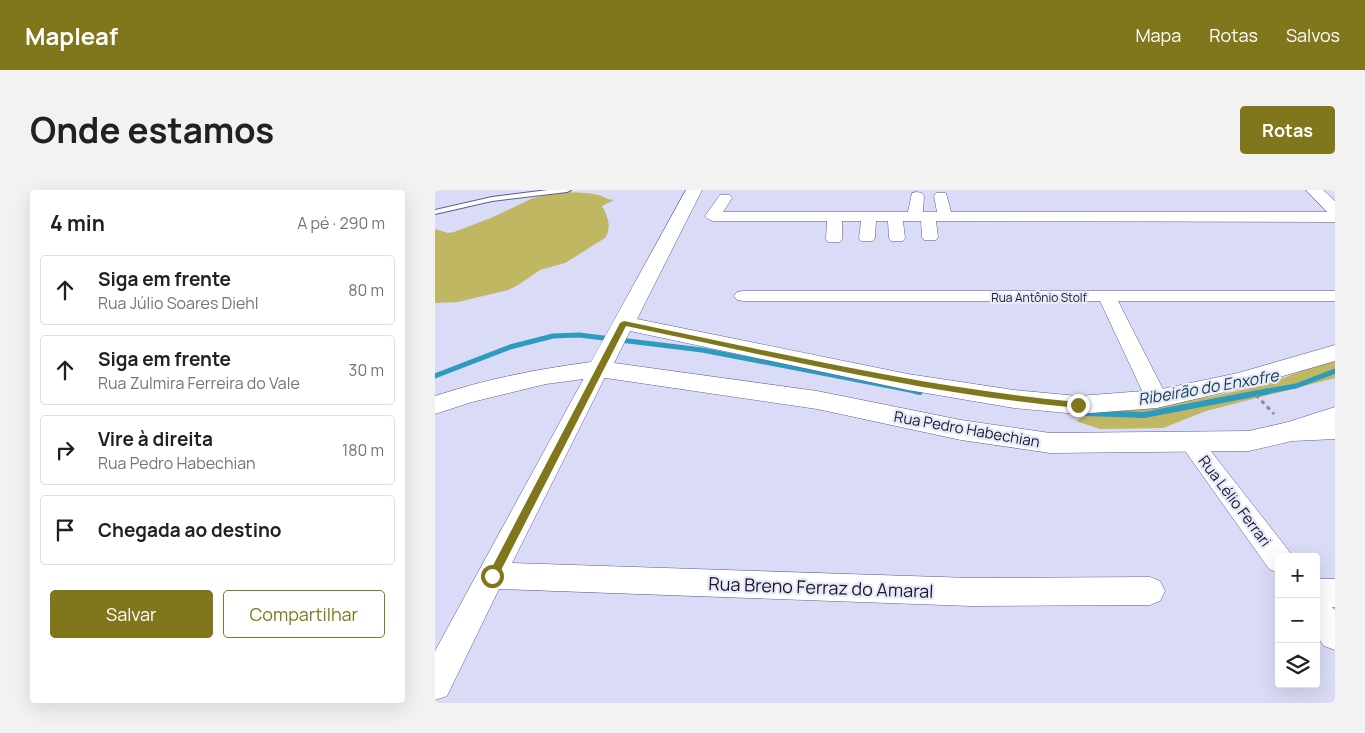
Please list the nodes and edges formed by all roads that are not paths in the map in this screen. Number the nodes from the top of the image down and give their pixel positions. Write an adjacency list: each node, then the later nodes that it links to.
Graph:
1 (567, 190): 8 (lane)
2 (694, 190): 22 (street)
3 (1314, 190): 7 (street)
4 (917, 196): 12 (street)
5 (941, 196): 13 (street)
6 (725, 198): 9 (street)
7 (1335, 210)
8 (435, 212)
9 (835, 217): 10 (street); 16 (street)
10 (869, 217): 11 (street); 17 (street)
11 (895, 217): 12 (street); 18 (street)
12 (922, 217): 13 (street); 15 (street)
13 (945, 217): 14 (street)
14 (1335, 217)
15 (930, 237)
16 (834, 238)
17 (867, 238)
18 (897, 238)
19 (743, 296): 21 (street, Rua Antônio Stolf)
20 (1335, 296): 21 (street, Rua Antônio Stolf)
21 (1107, 297): 24 (street)
22 (613, 343): 24 (street); 25 (street); 29 (street, Rua Pedro Habechian); 31 (street)
23 (1335, 353): 24 (street)
24 (1157, 399)
25 (435, 405)
26 (1335, 417): 28 (street, Rua Pedro Habechian)
27 (1335, 430): 28 (street)
28 (1288, 432): 29 (street, Rua Pedro Habechian)
29 (1191, 442): 30 (street, Rua Lélio Ferrari)
30 (1275, 555)
31 (492, 576): 32 (street, Rua Breno Ferraz do Amaral); 37 (street)
32 (1150, 591)
33 (1320, 592): 34 (street)
34 (1335, 593)
35 (1320, 615): 36 (street)
36 (1335, 635)
37 (435, 684)

